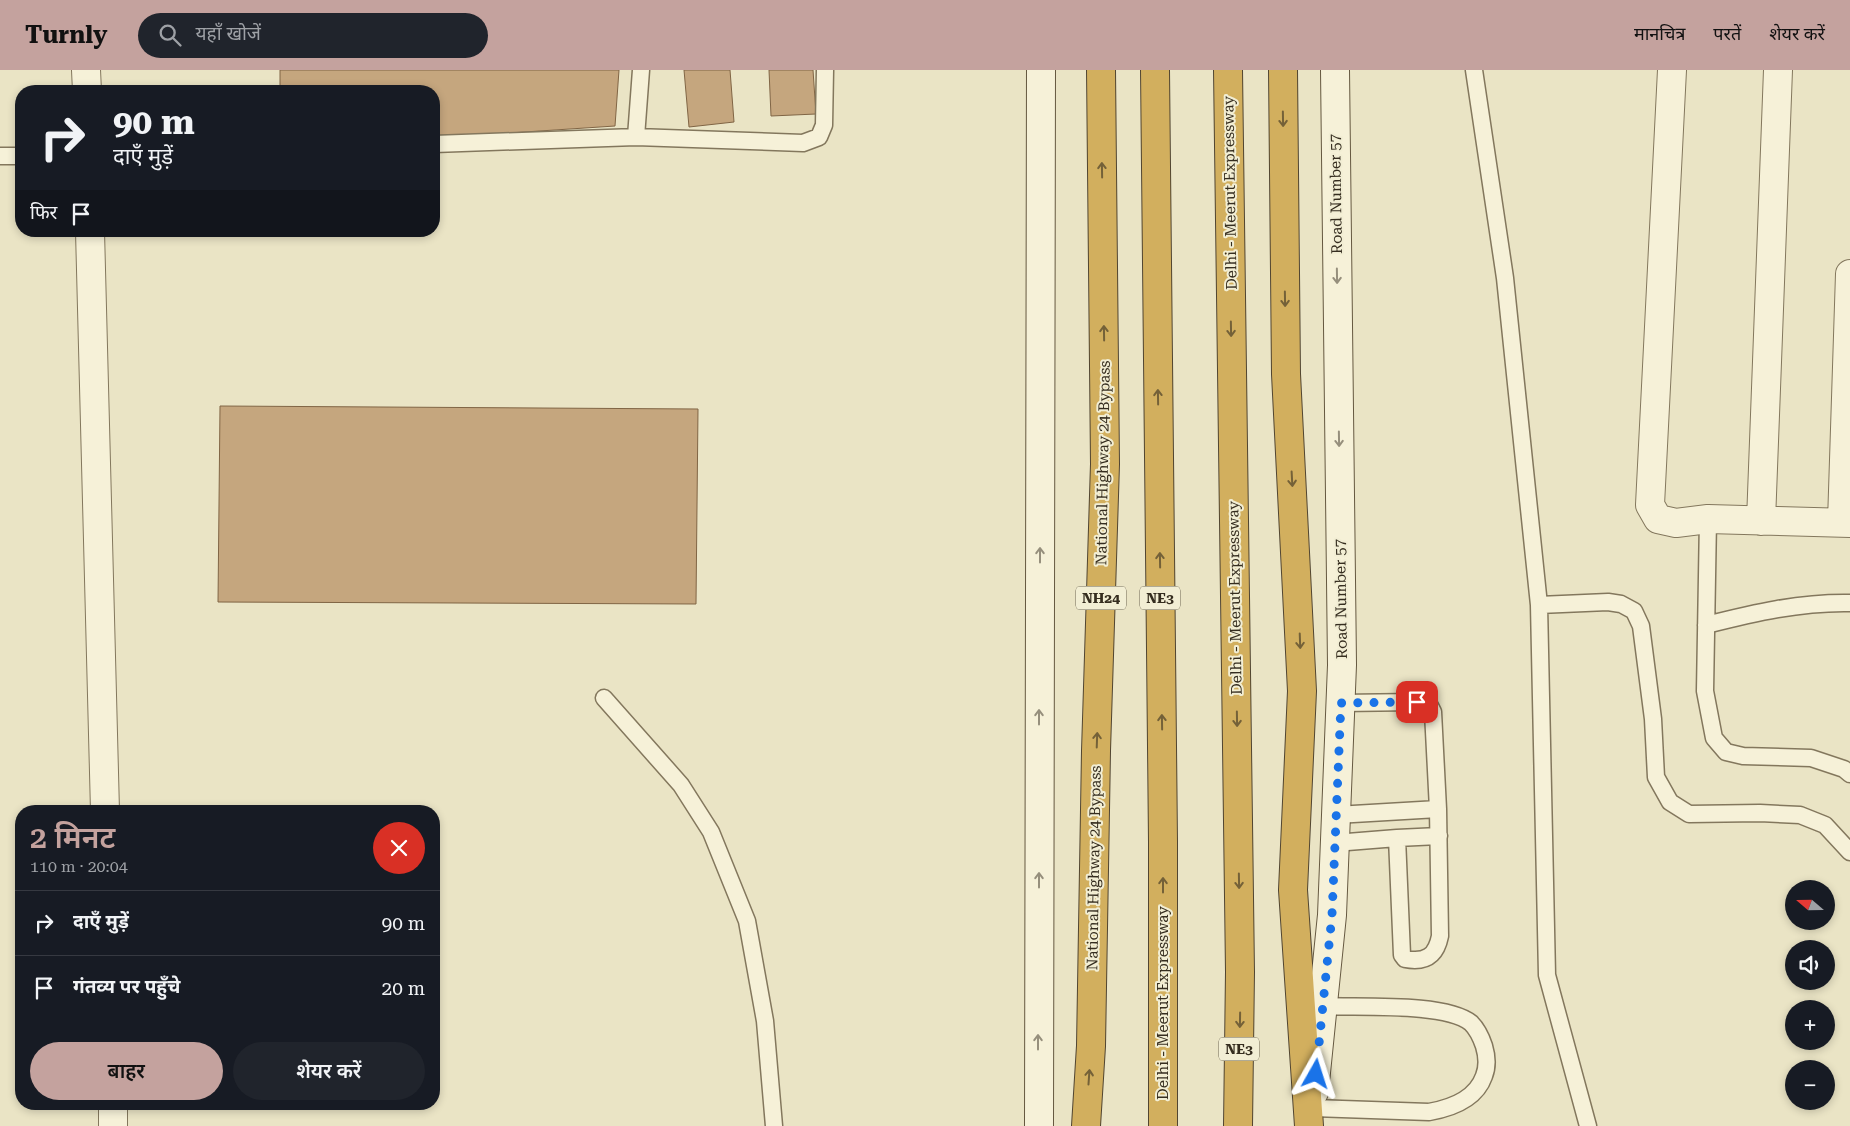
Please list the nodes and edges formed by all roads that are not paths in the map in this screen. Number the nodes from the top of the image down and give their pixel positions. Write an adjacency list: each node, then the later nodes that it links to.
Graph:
1 (86, 70): 13 (street)
2 (641, 70): 14 (lane)
3 (825, 70): 14 (lane)
4 (1041, 70): 41 (street, one-way to 4)
5 (1101, 70): 42 (highway, National Highway 24 Bypass / NH24, one-way to 5)
6 (1155, 70): 43 (highway, Delhi - Meerut Expressway / NE3, one-way to 6)
7 (1228, 70): 44 (highway, Delhi - Meerut Expressway / NE3, one-way to 44)
8 (1283, 70): 38 (highway, one-way to 38)
9 (1335, 70): 27 (street, Road Number 57, one-way to 27)
10 (1474, 70): 24 (lane)
11 (1672, 70): 20 (street)
12 (1778, 70): 21 (street)
13 (86, 85)
14 (636, 137): 15 (lane)
15 (440, 144)
16 (0, 156): 17 (lane)
17 (15, 156)
18 (90, 237): 29 (street)
19 (1850, 291): 22 (street)
20 (1708, 519): 21 (street); 25 (lane)
21 (1761, 521): 22 (street)
22 (1846, 522)
23 (1850, 603): 25 (lane)
24 (1538, 605): 35 (lane); 45 (lane)
25 (1706, 624): 28 (lane)
26 (604, 698): 40 (lane)
27 (1341, 703): 30 (lane); 31 (street, Road Number 57)
28 (1850, 774)
29 (105, 805)
30 (1438, 809): 31 (lane); 32 (lane)
31 (1336, 815): 34 (street, Road Number 57)
32 (1439, 836): 33 (lane); 33 (lane)
33 (1397, 838): 34 (lane)
34 (1335, 843): 36 (street, Road Number 57)
35 (1850, 852)
36 (1323, 1006): 38 (street, Road Number 57); 38 (lane)
37 (113, 1110): 39 (street)
38 (1311, 1120)
39 (113, 1126)
40 (774, 1126)
41 (1039, 1126)
42 (1086, 1126)
43 (1163, 1126)
44 (1238, 1126)
45 (1588, 1126)

